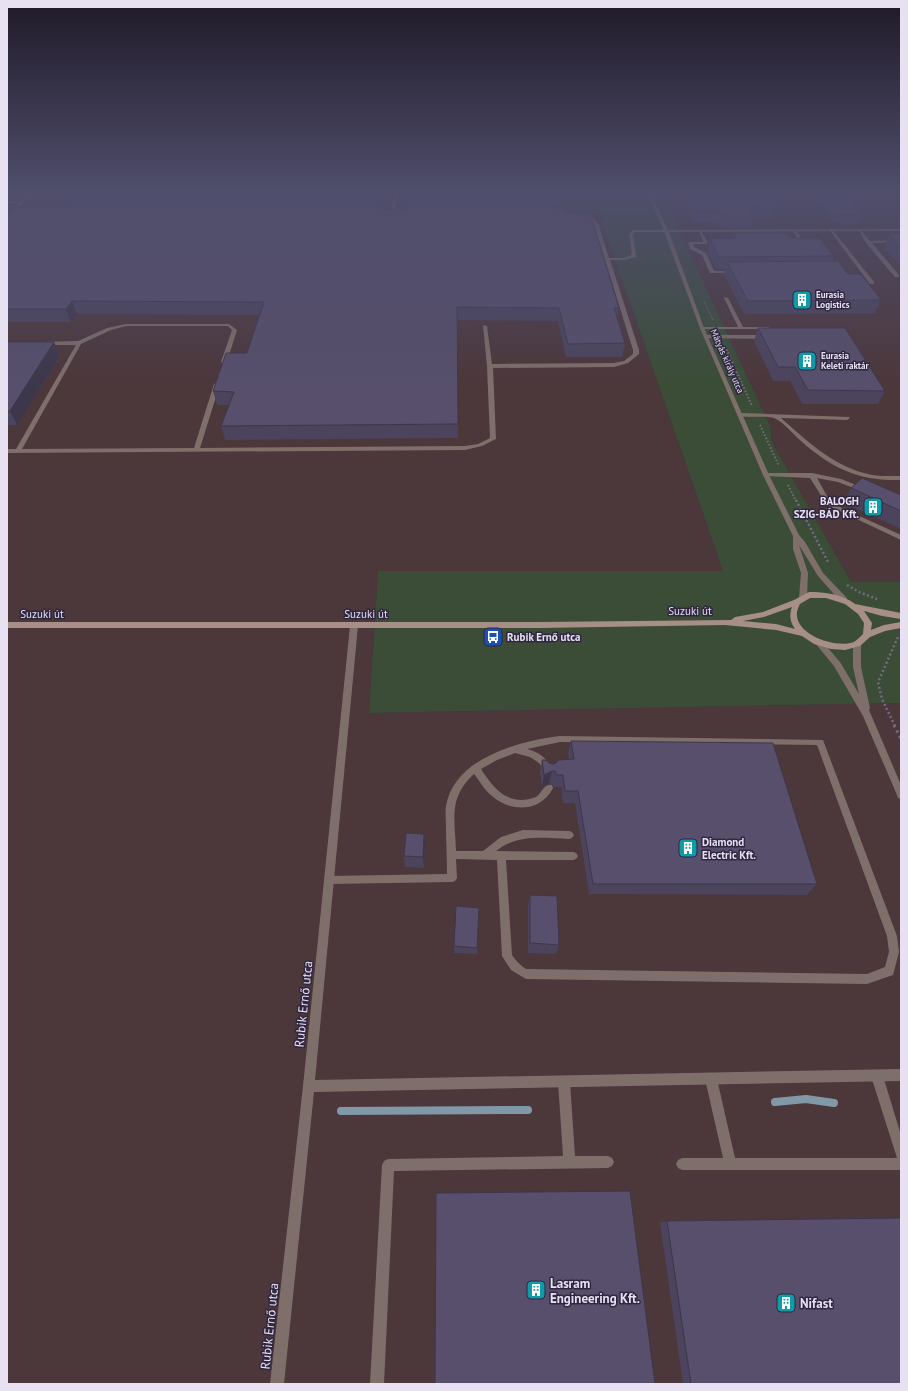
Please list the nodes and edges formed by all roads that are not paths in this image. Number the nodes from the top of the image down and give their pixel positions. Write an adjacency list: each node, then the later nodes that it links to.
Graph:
1 (608, 256): 7 (street)
2 (634, 256): 7 (street)
3 (675, 256): 13 (street, Mátyás király utca)
4 (705, 256): 8 (street)
5 (851, 256): 10 (street)
6 (880, 256): 9 (street)
7 (609, 260): 20 (street)
8 (743, 272)
9 (897, 276)
10 (872, 283)
11 (726, 298): 14 (street)
12 (485, 326): 20 (street)
13 (702, 328): 14 (street); 16 (street, Mátyás király utca)
14 (741, 328): 15 (street)
15 (772, 328)
16 (706, 337): 17 (street); 23 (street, Mátyás király utca)
17 (774, 337)
18 (39, 343): 19 (street)
19 (79, 343): 21 (street); 28 (street)
20 (490, 366): 26 (street)
21 (223, 367)
22 (220, 375): 26 (street)
23 (741, 415): 24 (street); 29 (street, Mátyás király utca)
24 (776, 416): 25 (street); 31 (street)
25 (848, 418)
26 (196, 450): 28 (street)
27 (7, 451): 28 (street)
28 (18, 451)
29 (766, 475): 30 (street); 33 (street, Mátyás király utca)
30 (812, 475): 32 (street); 34 (street)
31 (901, 478)
32 (873, 494)
33 (796, 536): 35 (street, Mátyás király utca); 36 (street, Mátyás király utca)
34 (901, 538)
35 (843, 599): 36 (main road); 37 (main road)
36 (800, 600): 39 (main road); 43 (main road)
37 (852, 604): 38 (main road); 44 (main road)
38 (901, 616)
39 (725, 622): 41 (main road, Suzuki út); 43 (main road)
40 (7, 625): 41 (main road, Suzuki út)
41 (354, 626): 58 (street, Rubik Ernő utca)
42 (898, 626): 44 (main road)
43 (805, 634): 45 (main road)
44 (868, 635): 46 (main road)
45 (819, 643): 46 (main road); 47 (street)
46 (857, 645): 47 (street)
47 (867, 715): 52 (street)
48 (513, 749): 49 (street); 50 (street); 56 (street)
49 (476, 769): 51 (street); 54 (street)
50 (550, 771)
51 (549, 788)
52 (901, 795)
53 (569, 835): 55 (street)
54 (452, 855): 55 (street); 58 (street)
55 (484, 856): 56 (street)
56 (501, 856): 57 (street)
57 (573, 856)
58 (329, 880): 63 (street, Rubik Ernő utca)
59 (901, 1075): 60 (street)
60 (877, 1076): 61 (street); 64 (street)
61 (711, 1079): 62 (street); 68 (street)
62 (564, 1082): 63 (street); 65 (street)
63 (309, 1086): 70 (street, Rubik Ernő utca)
64 (901, 1154)
65 (569, 1162): 66 (street); 71 (street)
66 (608, 1162)
67 (682, 1164): 68 (street)
68 (730, 1164): 69 (street)
69 (901, 1164)
70 (277, 1384)
71 (377, 1384)

